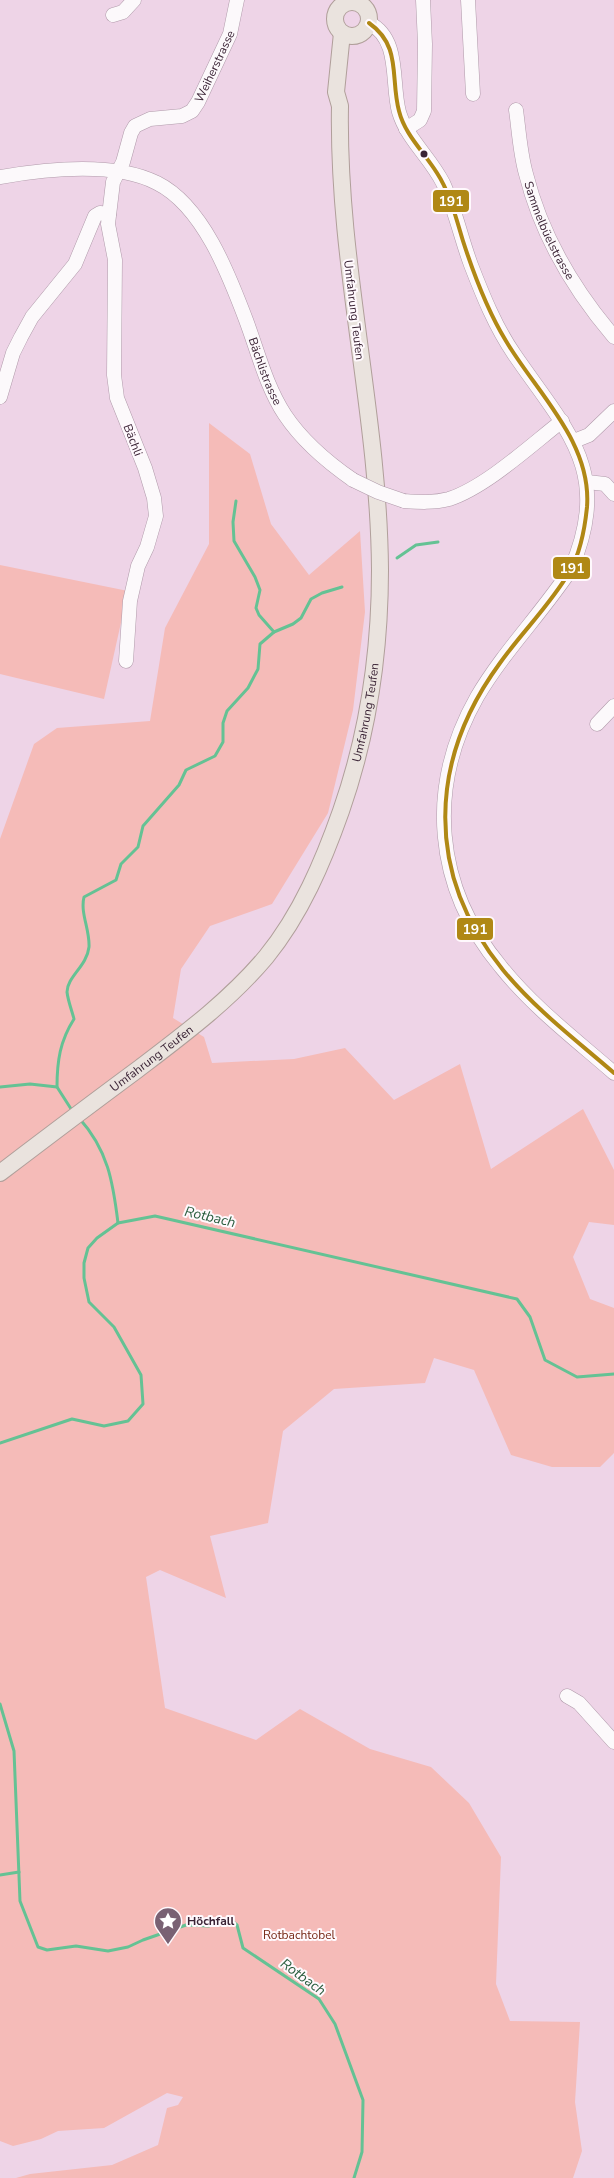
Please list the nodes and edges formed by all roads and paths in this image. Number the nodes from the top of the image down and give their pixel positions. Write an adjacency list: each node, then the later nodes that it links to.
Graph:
1 (134, 0): 6 (street)
2 (237, 0): 13 (street, Weiherstrasse)
3 (423, 0): 12 (street)
4 (468, 0): 9 (street)
5 (350, 2): 7 (main road); 8 (main road)
6 (113, 15)
7 (364, 29): 8 (main road); 10 (main road, Umfahrung Teufen); 12 (street)
8 (342, 33): 10 (main road, Umfahrung Teufen)
9 (473, 94)
10 (340, 106): 27 (main road, Umfahrung Teufen)
11 (516, 110): 16 (street, Sammelbüelstrasse)
12 (406, 129): 19 (street)
13 (118, 172): 14 (street, Bächlistrasse); 15 (street, Bächli); 19 (street, Bächlistrasse, bridge)
14 (0, 177)
15 (109, 214): 17 (street); 23 (street, Bächli)
16 (614, 337)
17 (0, 397)
18 (614, 411): 20 (street)
19 (562, 421): 20 (street)
20 (574, 441): 21 (street)
21 (587, 482): 22 (street); 26 (street)
22 (614, 494)
23 (126, 662)
24 (614, 706): 25 (street)
25 (596, 724)
26 (614, 1072)
27 (0, 1173)
28 (567, 1696): 29 (street)
29 (614, 1742)

